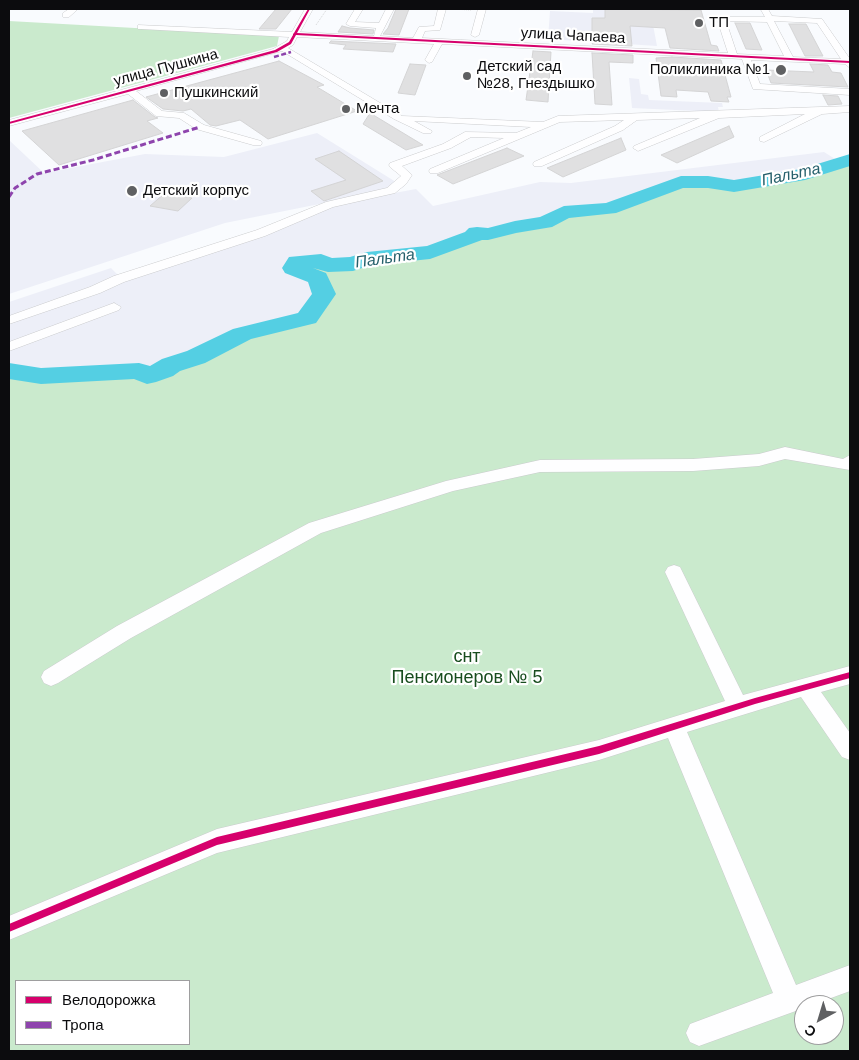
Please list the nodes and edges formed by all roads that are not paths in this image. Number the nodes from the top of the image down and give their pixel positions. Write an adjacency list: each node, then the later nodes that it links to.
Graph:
1 (74, 9): 8 (street)
2 (309, 9): 12 (street)
3 (359, 9): 10 (street)
4 (390, 9): 10 (street)
5 (442, 9): 16 (street)
6 (765, 9): 9 (street)
7 (482, 10): 15 (street)
8 (66, 15)
9 (770, 19): 20 (street); 22 (street); 24 (street)
10 (382, 26): 14 (street)
11 (141, 27): 12 (street, улица Чапаева)
12 (294, 34): 14 (street, улица Чапаева); 18 (street)
13 (487, 36): 15 (street)
14 (375, 39): 16 (street, улица Чапаева)
15 (473, 40): 17 (street, улица Чапаева); 19 (street, улица Чапаева)
16 (416, 41): 17 (street, улица Чапаева)
17 (439, 42): 23 (street)
18 (283, 48): 26 (street, улица Пушкина); 31 (street)
19 (659, 53): 20 (street, улица Чапаева); 25 (street)
20 (733, 56): 21 (street, улица Чапаева)
21 (746, 57): 22 (street, улица Чапаева); 27 (street)
22 (790, 59): 24 (street, улица Чапаева)
23 (429, 60)
24 (849, 63)
25 (687, 64)
26 (130, 91): 33 (street, улица Пушкина); 38 (street)
27 (850, 92)
28 (850, 109): 29 (street)
29 (820, 111): 30 (street); 37 (street)
30 (717, 115): 32 (street); 39 (street)
31 (397, 117): 34 (street); 35 (street)
32 (635, 117): 34 (street); 40 (street)
33 (9, 123)
34 (545, 125): 36 (street)
35 (427, 131)
36 (520, 135): 41 (street); 43 (street)
37 (764, 139)
38 (258, 143)
39 (638, 148)
40 (538, 164)
41 (434, 171)
42 (114, 307): 44 (street)
43 (9, 320)
44 (9, 347)
45 (850, 461): 48 (street)
46 (674, 572): 50 (street)
47 (850, 675): 49 (street)
48 (50, 677)
49 (806, 687): 50 (street); 52 (street)
50 (738, 706): 51 (street)
51 (674, 726): 53 (street); 55 (street)
52 (850, 750)
53 (9, 928)
54 (850, 978): 55 (street)
55 (789, 999): 56 (street)
56 (698, 1033)

